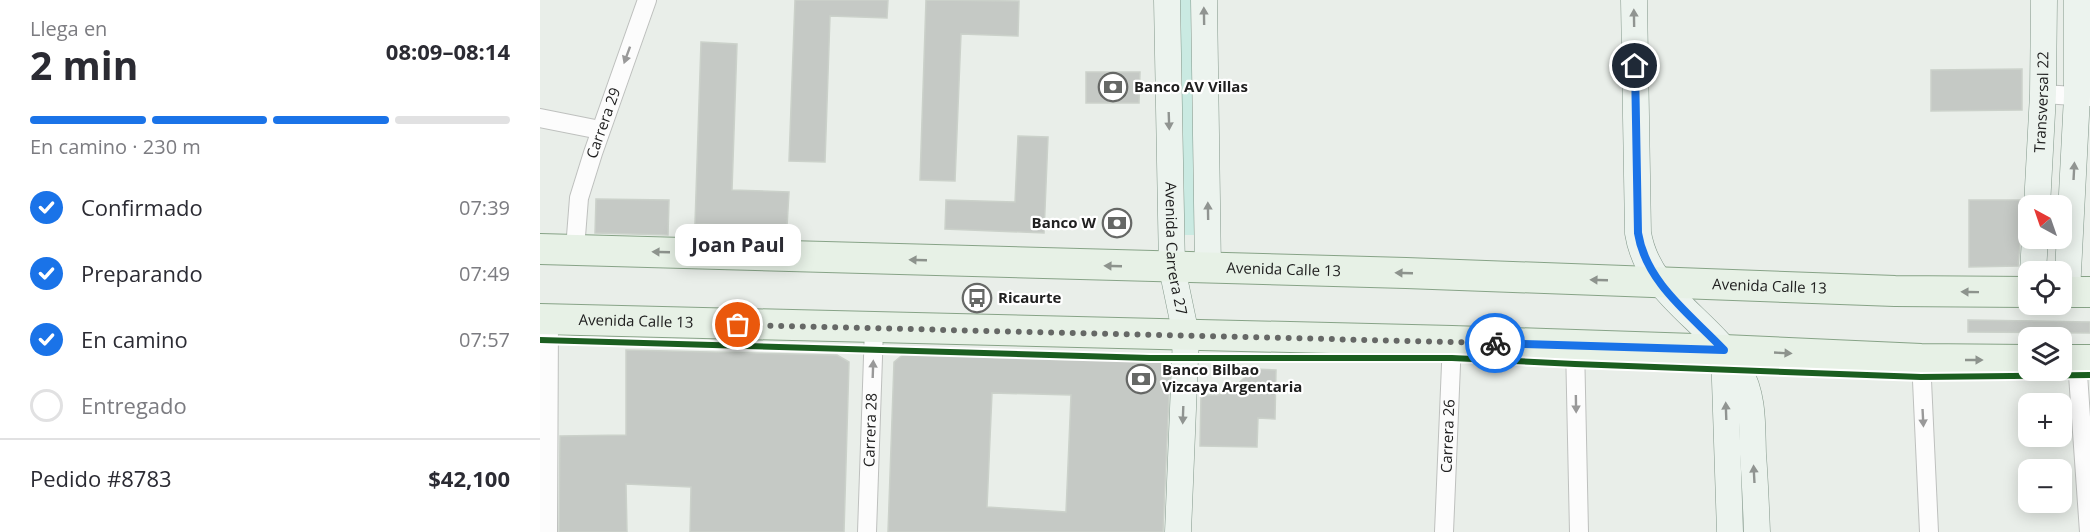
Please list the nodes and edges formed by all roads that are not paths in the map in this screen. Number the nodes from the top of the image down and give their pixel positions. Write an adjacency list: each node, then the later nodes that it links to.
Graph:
1 (647, 0): 10 (street, Carrera 29, one-way to 10)
2 (1167, 0): 14 (main road, Avenida Carrera 27, one-way to 14)
3 (1204, 0): 15 (main road, Avenida Carrera 27, one-way to 3)
4 (1634, 0): 16 (main road, one-way to 4)
5 (2044, 0): 7 (main road, Transversal 22)
6 (2077, 0): 8 (main road)
7 (2043, 94): 8 (street); 11 (main road, Transversal 22)
8 (2084, 97): 18 (main road, one-way to 8)
9 (540, 118): 10 (street)
10 (600, 130): 13 (street, Carrera 29)
11 (2038, 195)
12 (540, 249): 13 (main road, Avenida Calle 13)
13 (575, 249): 14 (main road, Avenida Calle 13, one-way to 13)
14 (1172, 267): 15 (main road, Avenida Calle 13); 21 (main road, Avenida Carrera 27)
15 (1209, 269): 16 (main road, Avenida Calle 13, one-way to 15)
16 (1658, 282): 17 (main road, Avenida Calle 13, one-way to 16); 24 (main road)
17 (2018, 292)
18 (2073, 292)
19 (545, 319): 20 (main road, Avenida Calle 13); 28 (street)
20 (874, 328): 21 (main road, Avenida Calle 13); 29 (street, Carrera 28, one-way to 20)
21 (1186, 336): 23 (main road, Avenida Calle 13); 30 (main road, Avenida Carrera 27, one-way to 30)
22 (1575, 345): 23 (main road, Avenida Calle 13); 24 (main road, Avenida Calle 13); 32 (street, one-way to 32)
23 (1452, 350): 31 (street, Carrera 26)
24 (1724, 350): 25 (main road, Avenida Calle 13, one-way to 25); 33 (main road, one-way to 24); 34 (main road, one-way to 24)
25 (1921, 359): 26 (main road, Avenida Calle 13, one-way to 26); 35 (street, one-way to 35)
26 (2018, 360)
27 (2076, 360): 36 (street)
28 (548, 532)
29 (867, 532)
30 (1178, 532)
31 (1444, 532)
32 (1579, 532)
33 (1730, 532)
34 (1757, 532)
35 (1929, 532)
36 (2089, 532)

